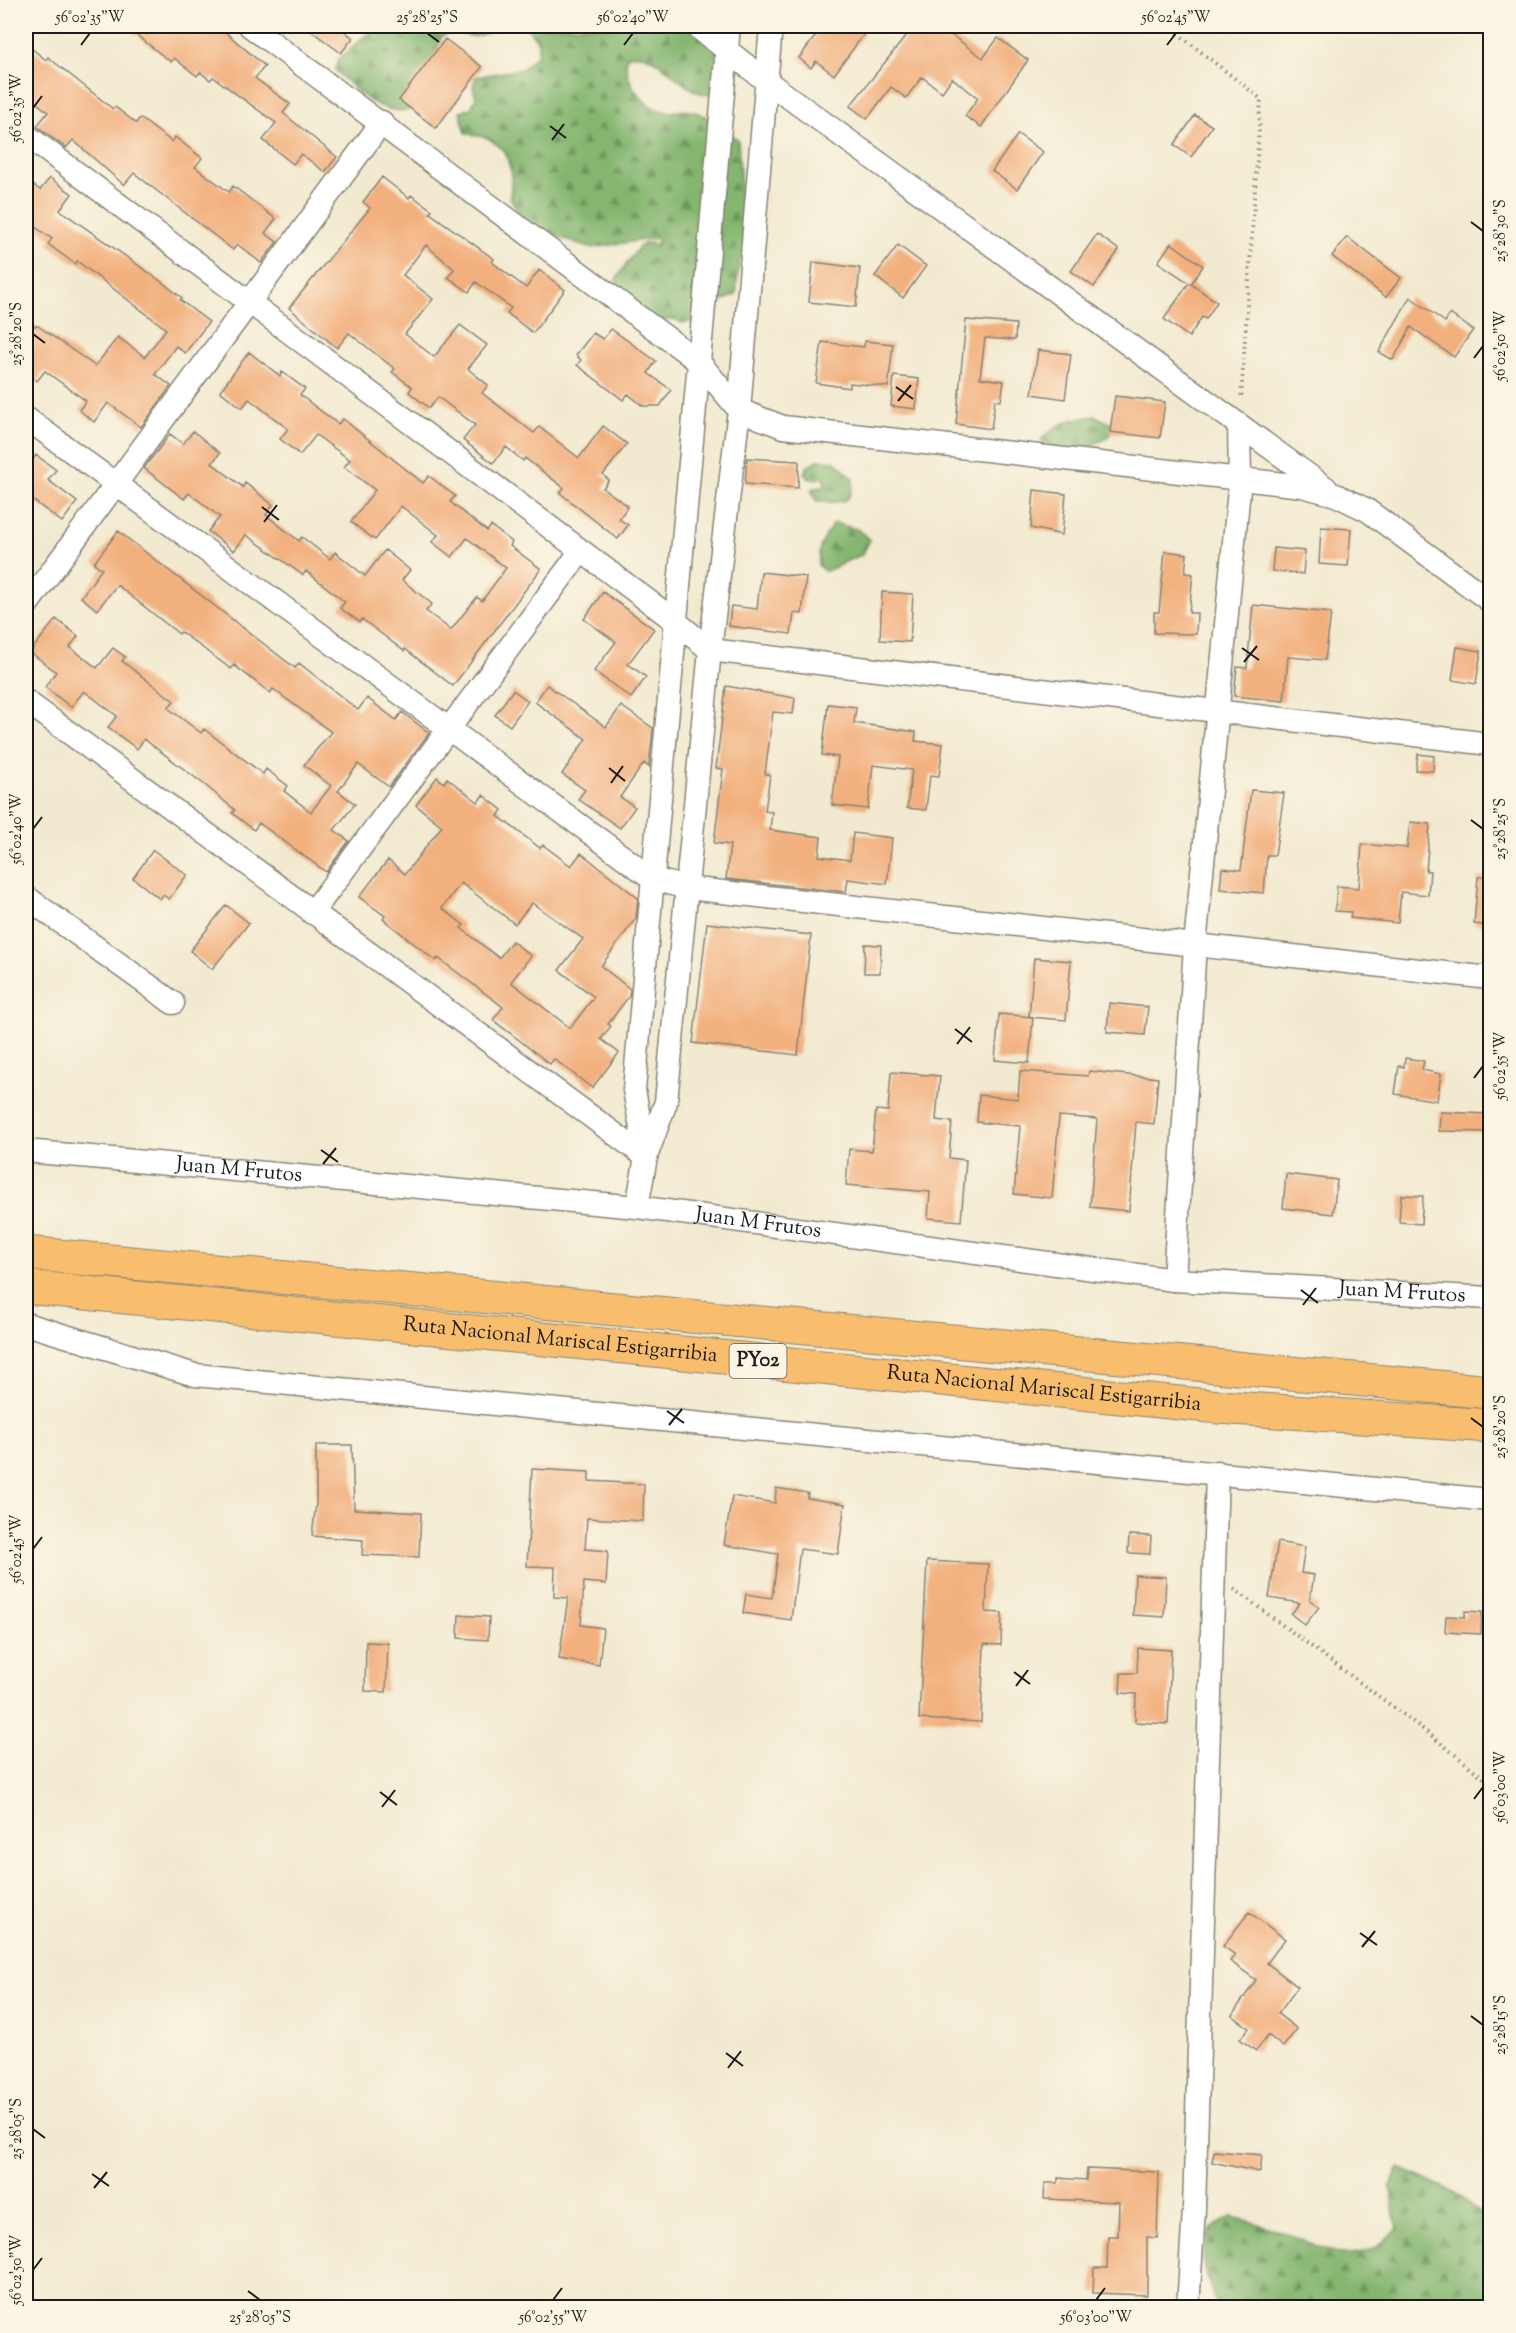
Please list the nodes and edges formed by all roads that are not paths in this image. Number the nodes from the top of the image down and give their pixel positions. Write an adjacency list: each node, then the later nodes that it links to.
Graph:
1 (250, 26): 7 (street)
2 (696, 26): 5 (street)
3 (729, 26): 5 (street)
4 (771, 26): 6 (street)
5 (726, 51): 6 (street); 10 (street)
6 (765, 80): 11 (street); 13 (street)
7 (382, 122): 9 (street); 10 (street)
8 (26, 135): 9 (street)
9 (249, 303): 15 (street); 17 (street)
10 (699, 363): 11 (street); 20 (street)
11 (739, 410): 14 (street); 21 (street)
12 (26, 418): 15 (street)
13 (1239, 425): 14 (street); 16 (street)
14 (1240, 479): 16 (street); 23 (street)
15 (114, 486): 19 (street); 24 (street)
16 (1336, 495): 18 (street)
17 (582, 551): 20 (street); 24 (street)
18 (1491, 601)
19 (26, 606)
20 (675, 621): 21 (street); 26 (street)
21 (710, 650): 23 (street); 27 (street)
22 (26, 701): 29 (street)
23 (1219, 709): 25 (street); 30 (street)
24 (447, 729): 26 (street); 29 (street)
25 (1491, 744)
26 (653, 879): 27 (street); 34 (street)
27 (687, 888): 30 (street); 34 (street)
28 (30, 902): 32 (street)
29 (312, 913): 34 (street)
30 (1194, 945): 31 (street); 37 (street)
31 (1491, 978)
32 (173, 1003)
33 (26, 1151): 35 (street, Juan M Frutos)
34 (646, 1157): 35 (street)
35 (637, 1207): 37 (street, Juan M Frutos)
36 (26, 1253): 41 (highway, Ruta Nacional Mariscal Estigarribia / PY02)
37 (1174, 1280): 39 (street, Juan M Frutos)
38 (26, 1287): 42 (highway, Ruta Nacional Mariscal Estigarribia / PY02)
39 (1491, 1298)
40 (26, 1324): 43 (street)
41 (1491, 1392)
42 (1491, 1426)
43 (1217, 1472): 44 (street); 45 (street)
44 (1491, 1500)
45 (1188, 2307)

